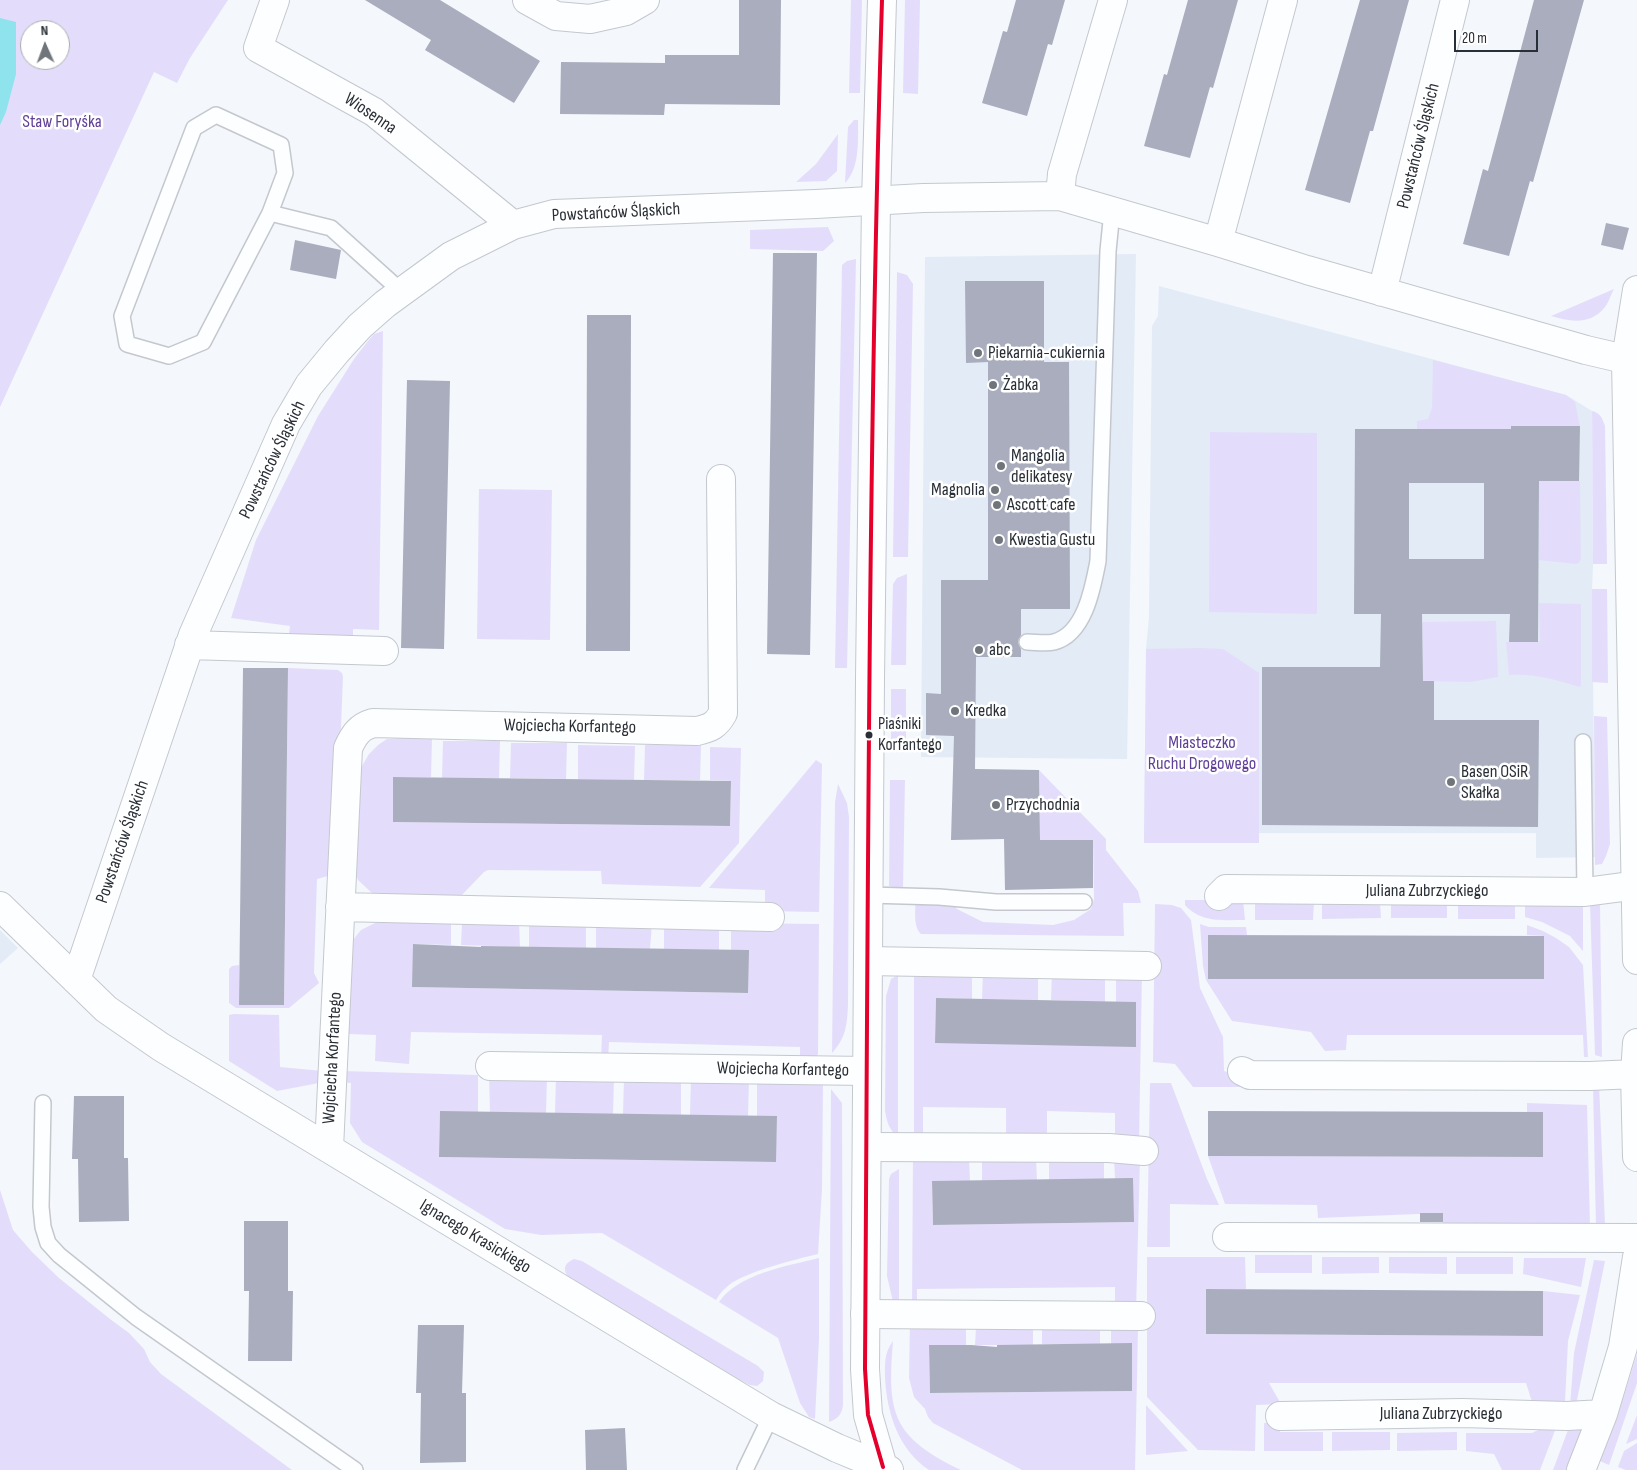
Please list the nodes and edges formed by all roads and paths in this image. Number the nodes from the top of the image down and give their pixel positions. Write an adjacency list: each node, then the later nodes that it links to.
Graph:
1 (275, 0): 12 (street, Wiosenna)
2 (527, 0): 3 (street)
3 (645, 0)
4 (882, 0): 9 (street, Wojciecha Korfantego)
5 (1113, 0): 8 (street)
6 (1283, 0): 13 (street)
7 (1455, 0): 16 (street, Powstańców Śląskich)
8 (1060, 196): 9 (street, Powstańców Śląskich); 10 (street, Powstańców Śląskich)
9 (876, 201): 12 (street, Powstańców Śląskich); 26 (street, Wojciecha Korfantego)
10 (1112, 211): 13 (street, Powstańców Śląskich); 19 (lane)
11 (270, 213): 11 (lane); 15 (lane)
12 (513, 225): 15 (street, Powstańców Śląskich)
13 (1218, 242): 16 (street, Powstańców Śląskich)
14 (1637, 290): 17 (street)
15 (402, 292): 20 (street, Powstańców Śląskich)
16 (1382, 292): 17 (street, Powstańców Śląskich)
17 (1631, 360): 22 (street)
18 (721, 480): 30 (street, Wojciecha Korfantego)
19 (1027, 642)
20 (189, 646): 21 (street); 35 (street, Powstańców Śląskich)
21 (384, 651)
22 (1634, 685): 24 (street)
23 (1583, 742): 25 (lane)
24 (1636, 884): 25 (street, Juliana Zubrzyckiego); 32 (street)
25 (1585, 892): 27 (street, Juliana Zubrzyckiego)
26 (869, 895): 28 (lane); 33 (street, Wojciecha Korfantego)
27 (1219, 896)
28 (1084, 902)
29 (0, 906): 35 (street, Ignacego Krasickiego)
30 (340, 907): 31 (street); 43 (street, Wojciecha Korfantego)
31 (770, 917)
32 (1637, 960)
33 (868, 961): 34 (street); 39 (street, Wojciecha Korfantego)
34 (1147, 966)
35 (76, 980): 43 (street, Ignacego Krasickiego)
36 (1637, 1043): 40 (street)
37 (490, 1066): 39 (street, Wojciecha Korfantego)
38 (1242, 1071): 40 (street)
39 (867, 1072): 42 (street, Wojciecha Korfantego)
40 (1635, 1074): 45 (street)
41 (43, 1103): 55 (lane)
42 (867, 1147): 44 (street); 49 (street, Wojciecha Korfantego)
43 (329, 1148): 52 (street, Ignacego Krasickiego)
44 (1144, 1150)
45 (1637, 1157)
46 (1227, 1237): 47 (street)
47 (1637, 1238)
48 (1637, 1257): 51 (street)
49 (865, 1314): 50 (street); 54 (street, Wojciecha Korfantego)
50 (1141, 1316)
51 (1603, 1414): 53 (street, Juliana Zubrzyckiego); 57 (street)
52 (771, 1416): 54 (street, Ignacego Krasickiego); 56 (lane)
53 (1280, 1416)
54 (886, 1468)
55 (355, 1470)
56 (744, 1470)
57 (1581, 1470)

